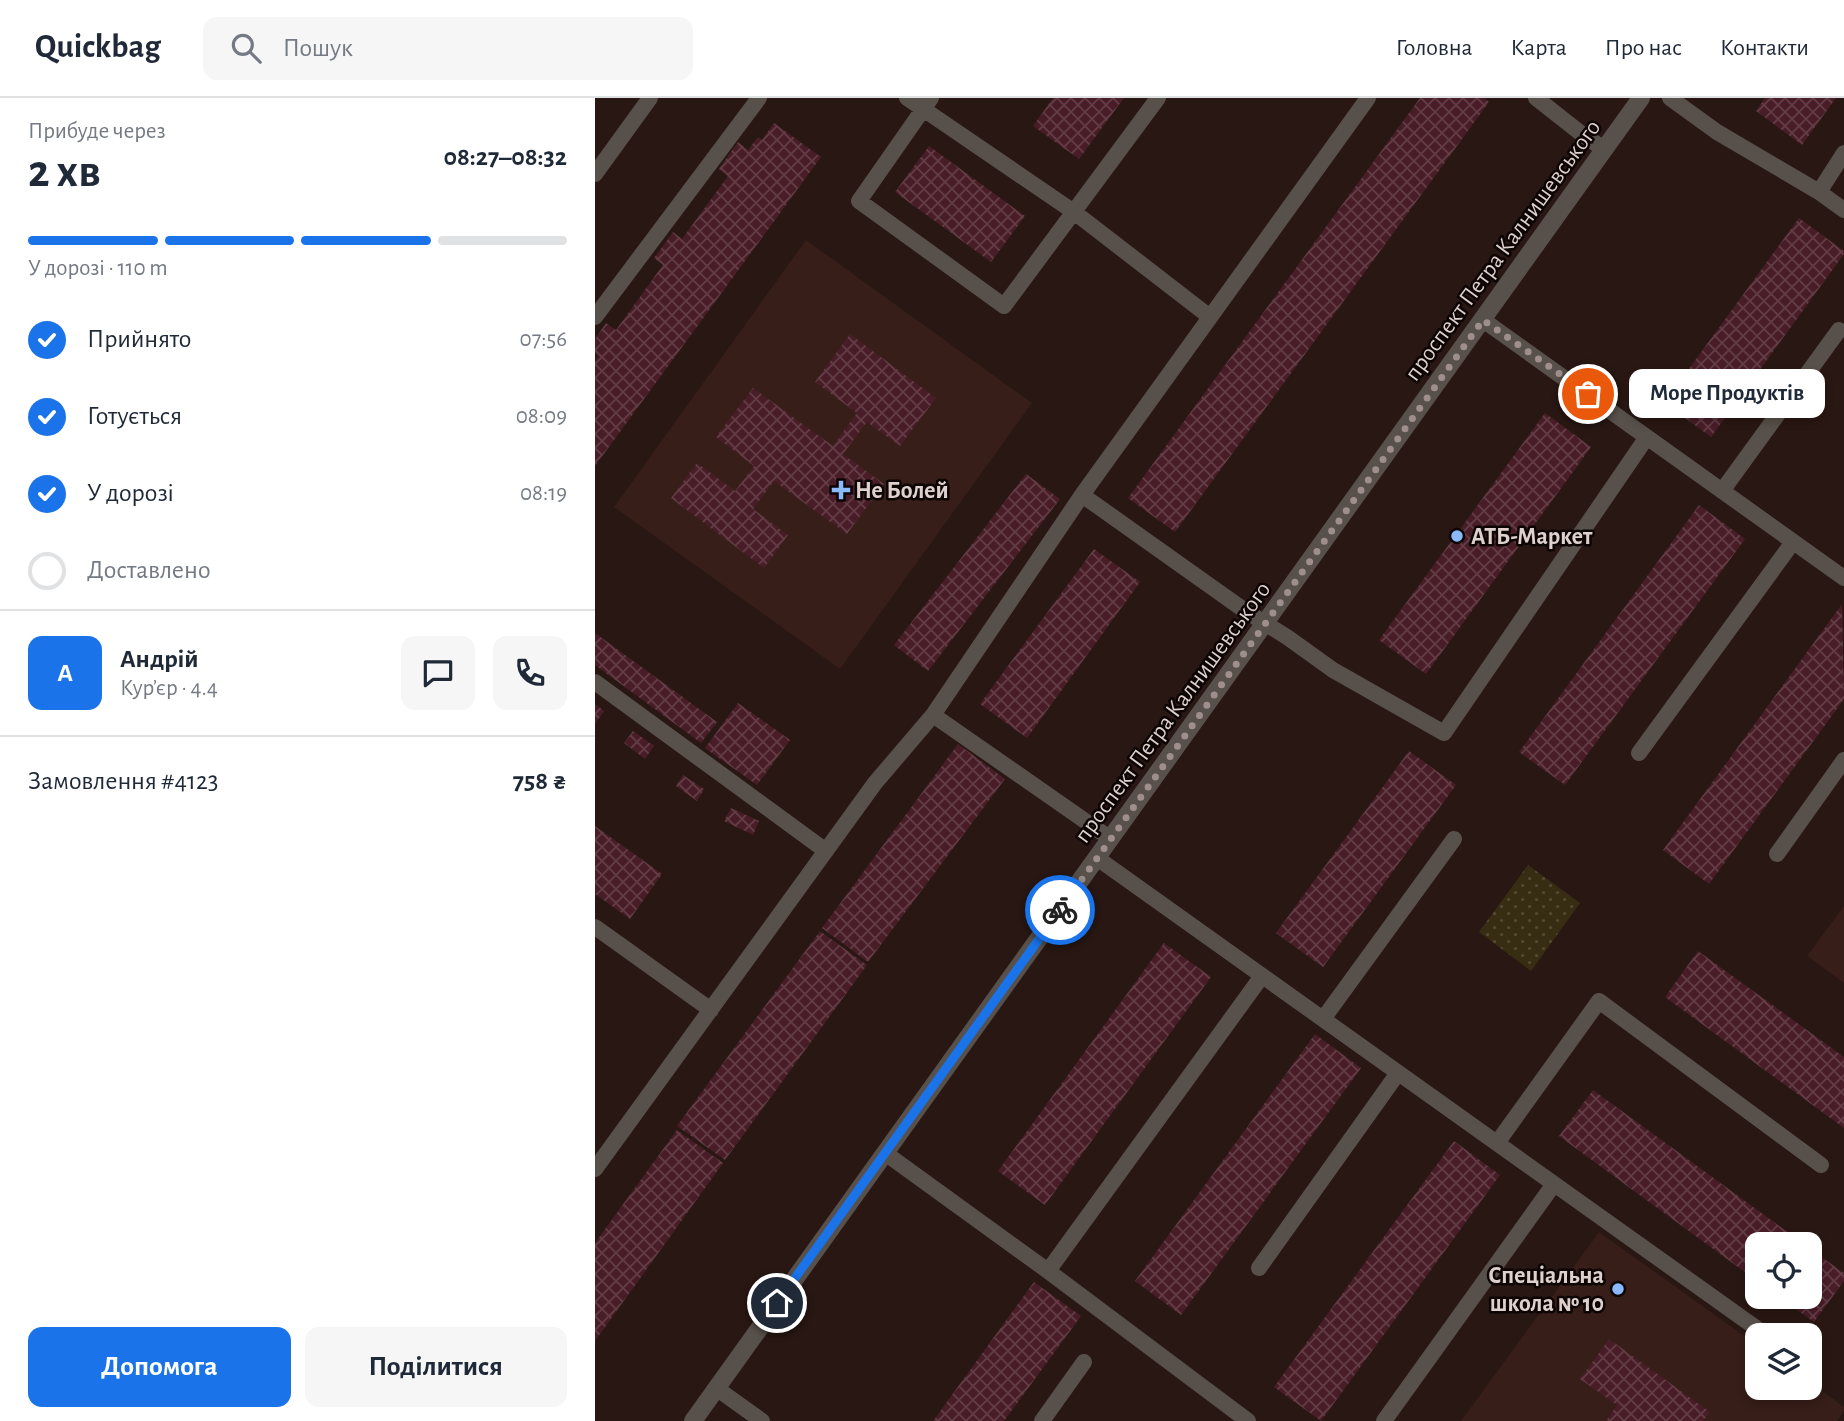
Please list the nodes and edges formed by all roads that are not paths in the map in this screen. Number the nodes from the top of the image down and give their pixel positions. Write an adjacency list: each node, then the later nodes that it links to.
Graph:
1 (650, 98): 12 (lane)
2 (759, 98): 16 (lane)
3 (907, 98): 9 (lane)
4 (1158, 98): 15 (lane)
5 (1368, 98): 17 (lane)
6 (1536, 98): 10 (lane)
7 (1641, 98): 10 (street, проспект Петра Калнишевського)
8 (1670, 98): 13 (lane)
9 (927, 104): 15 (lane); 15 (lane)
10 (1604, 149): 18 (street, проспект Петра Калнишевського)
11 (1844, 153): 13 (lane)
12 (595, 174)
13 (1819, 192): 14 (lane)
14 (1844, 210)
15 (1074, 212): 17 (lane)
16 (595, 317)
17 (1210, 317): 22 (lane)
18 (1483, 320): 20 (lane); 25 (street, проспект Петра Калнишевського)
19 (1839, 330): 21 (lane)
20 (1647, 437): 21 (lane); 25 (lane)
21 (1722, 491): 23 (lane)
22 (1082, 495): 25 (lane); 27 (lane)
23 (1793, 542): 24 (lane); 28 (lane)
24 (1844, 578)
25 (1266, 623): 30 (street, проспект Петра Калнишевського)
26 (595, 682): 32 (lane)
27 (933, 715): 30 (lane); 32 (lane)
28 (1639, 753)
29 (1844, 760): 33 (lane)
30 (1111, 839): 34 (street, проспект Петра Калнишевського)
31 (1454, 839): 38 (lane)
32 (825, 851): 37 (lane)
33 (1777, 854)
34 (1097, 858): 36 (lane); 41 (street, проспект Петра Калнишевського)
35 (595, 927): 37 (lane)
36 (1262, 976): 38 (lane); 46 (lane)
37 (712, 1010): 43 (lane)
38 (1323, 1019): 39 (lane)
39 (1398, 1073): 40 (lane); 45 (lane)
40 (1497, 1143): 42 (lane); 44 (lane)
41 (885, 1153): 46 (lane); 49 (street, проспект Петра Калнишевського)
42 (1821, 1165)
43 (595, 1170)
44 (1554, 1184): 47 (lane); 54 (lane)
45 (1259, 1268)
46 (1048, 1270): 53 (lane)
47 (1749, 1323)
48 (1084, 1362): 52 (lane)
49 (716, 1388): 50 (street, проспект Петра Калнишевського); 51 (lane)
50 (693, 1421)
51 (762, 1421)
52 (1042, 1421)
53 (1248, 1421)
54 (1384, 1421)

